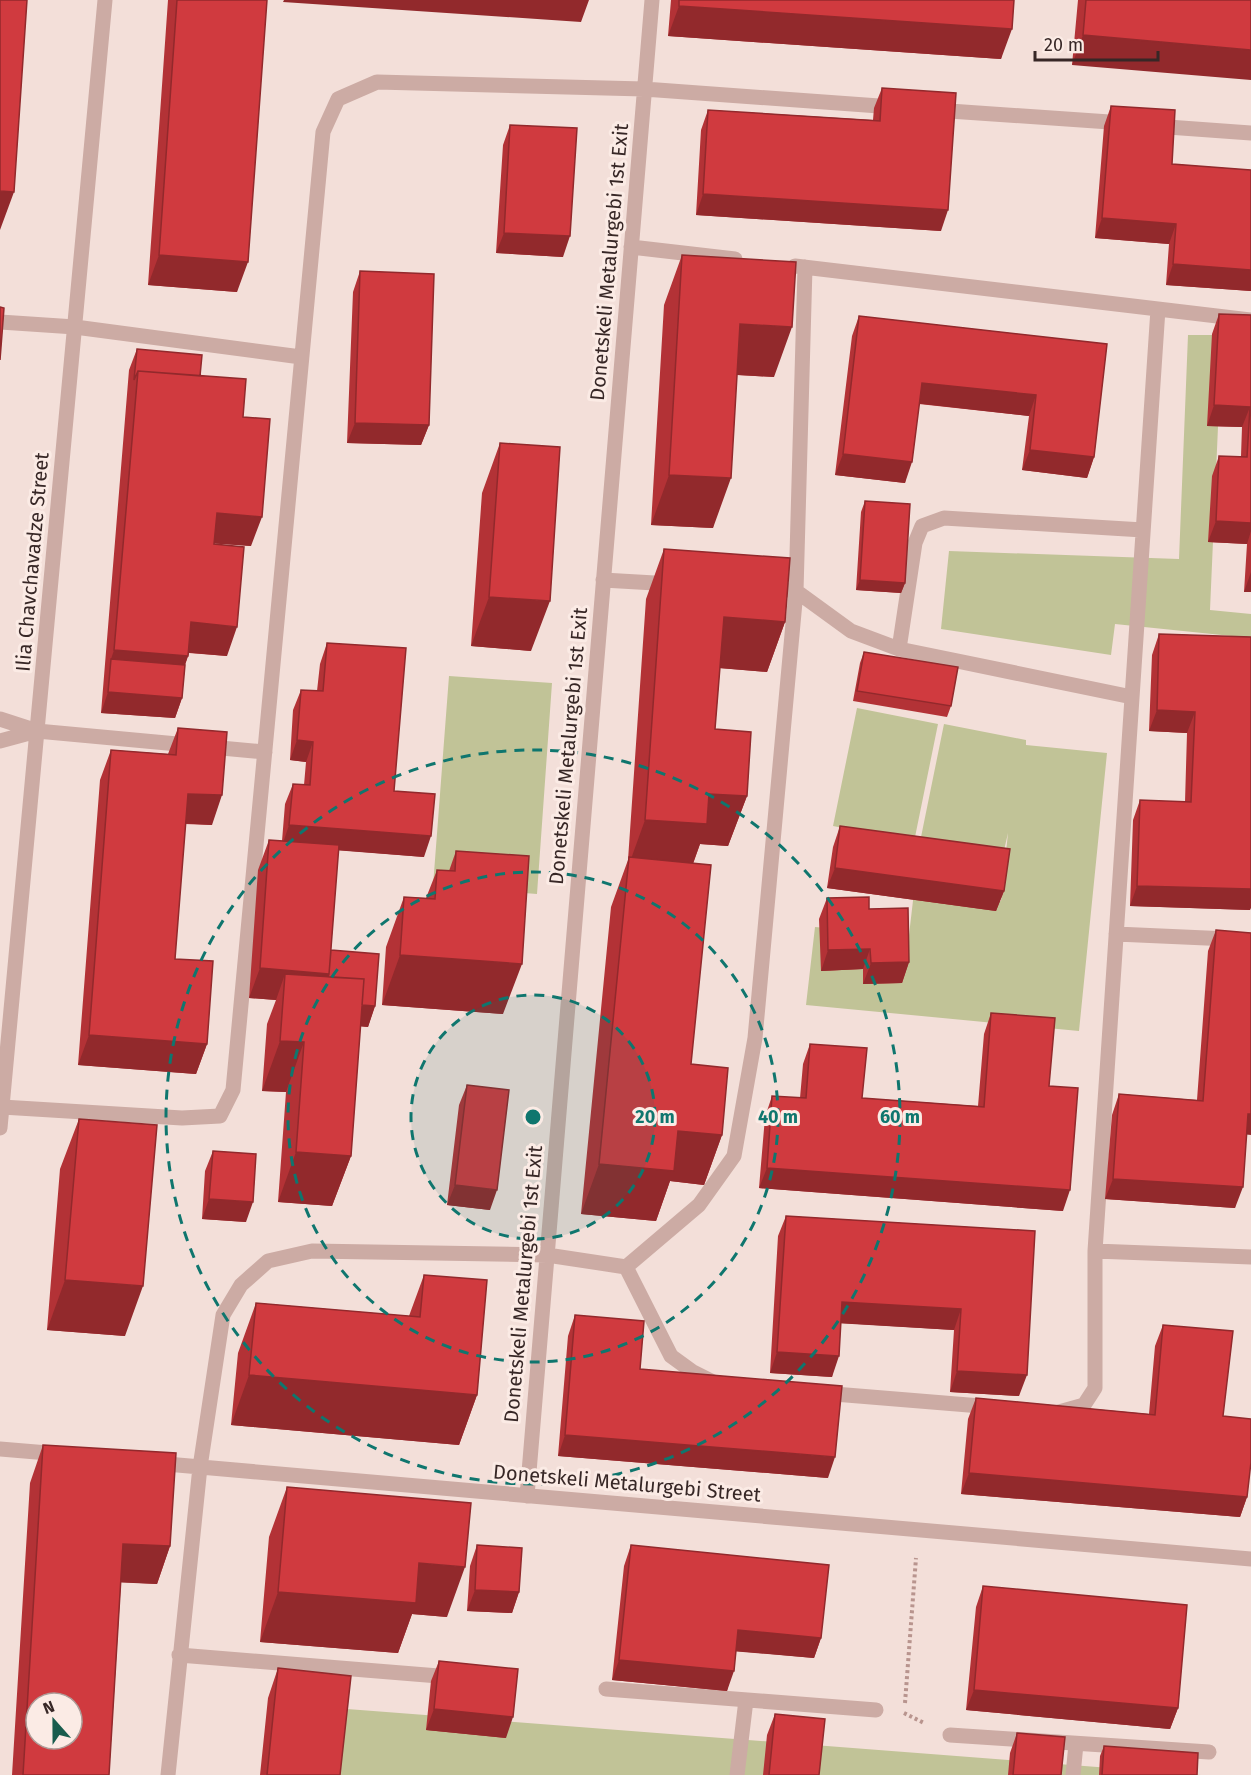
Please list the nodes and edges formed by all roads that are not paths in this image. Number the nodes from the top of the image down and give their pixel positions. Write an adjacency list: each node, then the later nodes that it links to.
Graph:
1 (105, 0): 12 (street, Ilia Chavchavadze Street)
2 (652, 0): 3 (street, Donetskeli Metalurgebi 1st Exit)
3 (644, 89): 4 (street); 5 (street, Donetskeli Metalurgebi 1st Exit); 13 (street)
4 (1251, 133)
5 (631, 247): 6 (street); 15 (street, Donetskeli Metalurgebi 1st Exit)
6 (747, 261)
7 (782, 265): 8 (street)
8 (805, 267): 9 (street); 18 (street)
9 (1158, 309): 10 (street); 14 (street)
10 (1251, 320)
11 (0, 322): 12 (street)
12 (75, 327): 13 (street); 22 (street, Ilia Chavchavadze Street)
13 (301, 357): 24 (street)
14 (1143, 530): 19 (street); 20 (street)
15 (603, 580): 16 (street); 30 (street, Donetskeli Metalurgebi 1st Exit)
16 (682, 585)
17 (773, 590): 18 (street)
18 (796, 591): 19 (street); 32 (street)
19 (899, 649): 20 (street)
20 (1132, 697): 25 (street)
21 (0, 719): 22 (street)
22 (37, 731): 23 (street); 24 (street); 27 (street, Ilia Chavchavadze Street)
23 (0, 741)
24 (265, 752): 27 (street)
25 (1116, 934): 26 (street); 29 (street)
26 (1251, 940)
27 (2, 1107): 28 (street, Ilia Chavchavadze Street)
28 (0, 1128)
29 (1095, 1251): 31 (street); 36 (street)
30 (547, 1255): 32 (street); 40 (street); 41 (street, Donetskeli Metalurgebi 1st Exit)
31 (1251, 1257)
32 (626, 1268): 33 (street)
33 (730, 1386)
34 (801, 1391): 35 (street)
35 (1003, 1408)
36 (1039, 1411)
37 (0, 1449): 38 (street)
38 (76, 1456)
39 (143, 1462): 40 (street, Donetskeli Metalurgebi Street)
40 (200, 1467): 41 (street, Donetskeli Metalurgebi Street); 43 (street)
41 (527, 1496): 42 (street, Donetskeli Metalurgebi Street)
42 (1251, 1558)
43 (179, 1655): 44 (street); 51 (street)
44 (453, 1677)
45 (606, 1689): 46 (street)
46 (746, 1700): 47 (street); 52 (street)
47 (876, 1710)
48 (950, 1735): 49 (street)
49 (1076, 1744): 50 (street); 53 (street)
50 (1209, 1752)
51 (168, 1775)
52 (736, 1775)
53 (1073, 1775)

